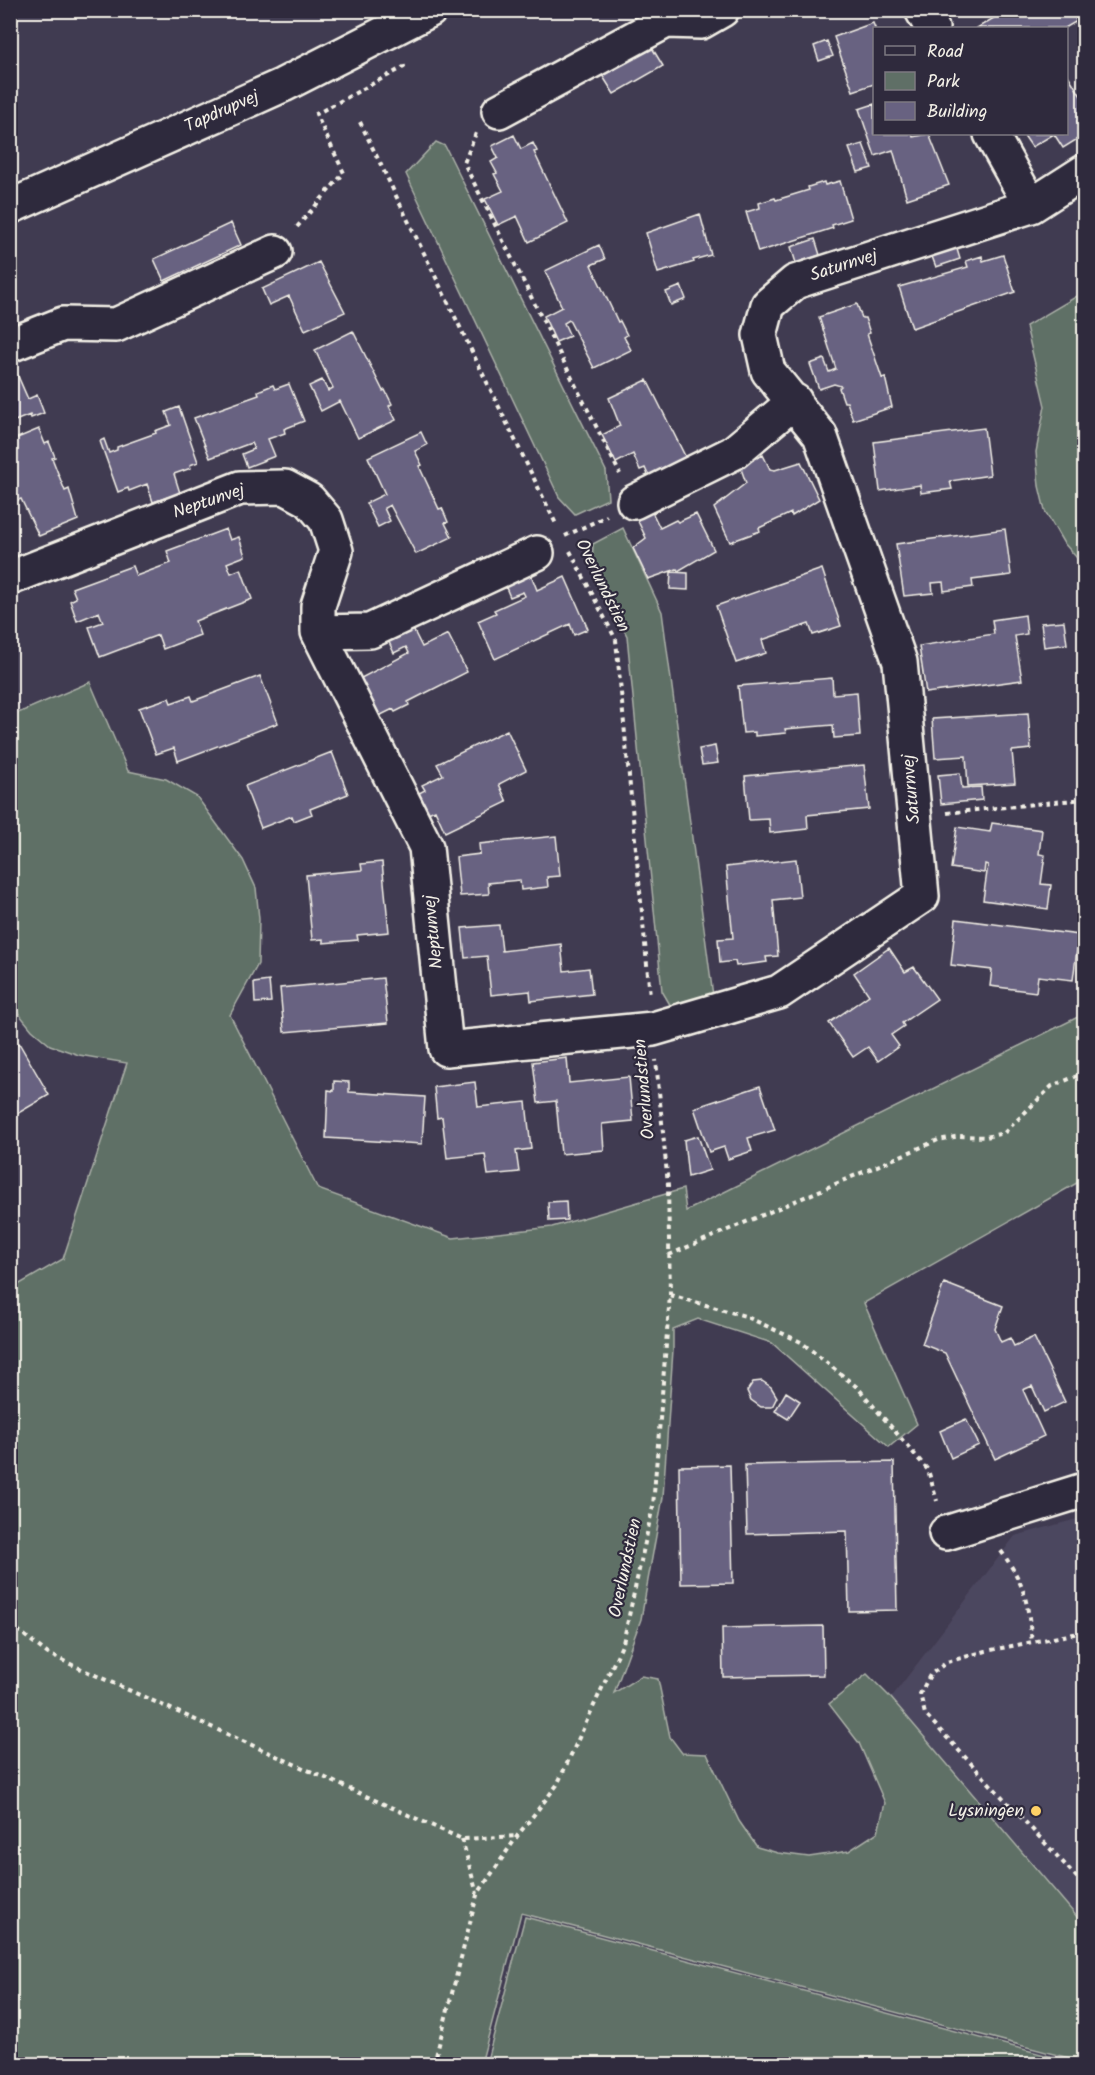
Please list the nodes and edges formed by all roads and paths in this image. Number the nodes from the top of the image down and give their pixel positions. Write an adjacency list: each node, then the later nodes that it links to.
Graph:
1 (430, 10): 5 (street, Tapdrupvej)
2 (722, 10): 6 (street)
3 (922, 10): 4 (street)
4 (931, 27)
5 (395, 28): 11 (street, Tapdrupvej); 12 (path)
6 (499, 111): 15 (path)
7 (360, 123): 16 (path, Overlundstien)
8 (992, 135): 10 (street)
9 (1084, 172): 10 (street, Saturnvej)
10 (1031, 206): 14 (street, Saturnvej)
11 (10, 207)
12 (275, 252): 13 (street)
13 (10, 345)
14 (795, 401): 15 (street); 20 (street, Saturnvej)
15 (634, 502): 16 (path)
16 (550, 545): 18 (street); 21 (path, Overlundstien)
17 (11, 578): 18 (street, Neptunvej)
18 (318, 632): 21 (street, Neptunvej)
19 (1084, 799): 20 (path)
20 (914, 816): 21 (street, Saturnvej)
21 (653, 1029): 23 (path, Overlundstien)
22 (1084, 1075): 23 (path)
23 (669, 1255): 24 (path, Overlundstien)
24 (670, 1295): 27 (path); 31 (path, Overlundstien)
25 (1084, 1490): 26 (street)
26 (980, 1523): 27 (street); 30 (path)
27 (946, 1533)
28 (10, 1624): 32 (path)
29 (1084, 1632): 30 (path)
30 (1032, 1642): 33 (path)
31 (518, 1836): 32 (path); 34 (path, Overlundstien)
32 (462, 1839): 34 (path)
33 (1084, 1885)
34 (477, 1895): 35 (path, Overlundstien)
35 (434, 2064)

